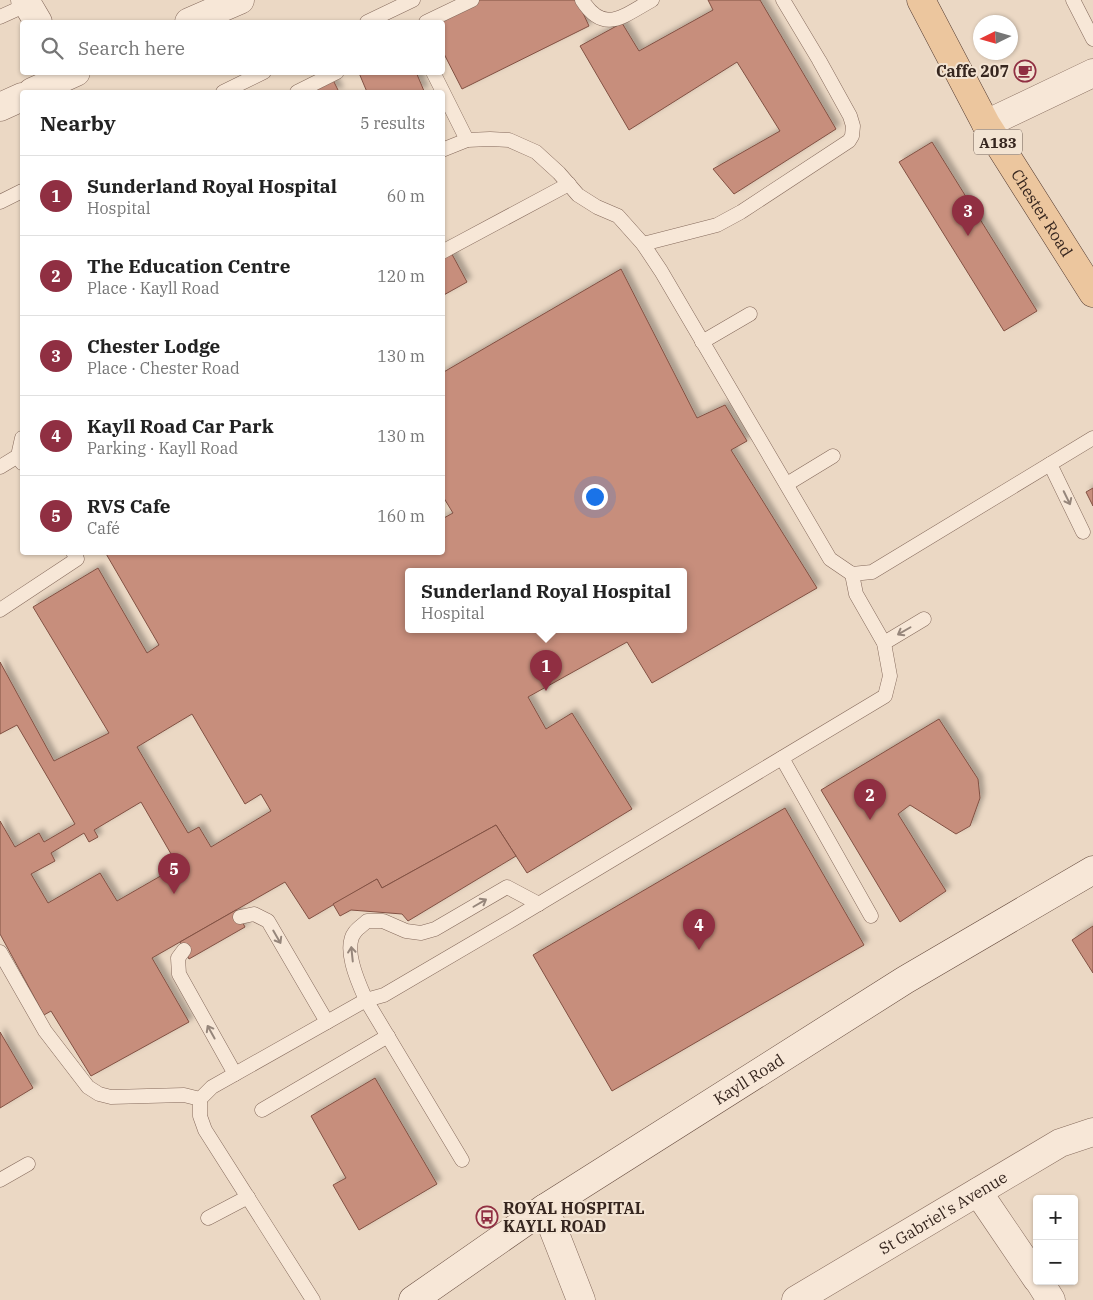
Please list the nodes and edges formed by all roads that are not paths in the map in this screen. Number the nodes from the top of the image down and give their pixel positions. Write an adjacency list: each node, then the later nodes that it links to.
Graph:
1 (240, 0): 11 (street)
2 (413, 0): 12 (lane)
3 (472, 0): 13 (lane)
4 (582, 0): 5 (lane)
5 (652, 0)
6 (783, 0): 33 (lane)
7 (921, 0): 27 (main road, Chester Road / A183)
8 (1073, 0): 14 (lane)
9 (32, 7): 10 (lane)
10 (0, 17)
11 (194, 20)
12 (371, 20)
13 (430, 20)
14 (1093, 39)
15 (1093, 73): 27 (street)
16 (258, 75): 21 (lane)
17 (331, 75): 22 (lane)
18 (434, 75): 23 (lane)
19 (73, 78): 20 (street)
20 (38, 90)
21 (227, 90)
22 (301, 90)
23 (442, 90)
24 (445, 96): 28 (lane)
25 (20, 98): 26 (street)
26 (0, 107)
27 (986, 124): 35 (main road, Chester Road / A183)
28 (467, 140): 29 (lane); 30 (lane)
29 (445, 149)
30 (569, 184): 33 (lane); 34 (lane)
31 (20, 192): 32 (lane)
32 (0, 202)
33 (643, 244): 37 (lane)
34 (445, 250)
35 (1090, 282)
36 (750, 314): 37 (lane)
37 (702, 342): 43 (lane)
38 (1093, 438): 41 (lane)
39 (833, 456): 43 (lane)
40 (20, 460): 42 (lane)
41 (1050, 464): 44 (lane, one-way to 44); 46 (lane)
42 (0, 468)
43 (787, 484): 46 (lane)
44 (1083, 532)
45 (74, 555): 47 (lane)
46 (852, 574): 49 (lane)
47 (0, 610)
48 (924, 619): 49 (lane, one-way to 49)
49 (884, 643): 50 (lane)
50 (782, 758): 52 (lane); 53 (lane)
51 (1093, 870): 69 (street, Kayll Road)
52 (538, 904): 57 (lane); 57 (lane, one-way to 52)
53 (871, 916)
54 (240, 917): 58 (lane, one-way to 58)
55 (184, 950): 60 (lane, one-way to 55)
56 (0, 952): 61 (lane)
57 (366, 1000): 58 (lane); 59 (lane)
58 (327, 1022): 60 (lane)
59 (388, 1036): 62 (lane); 64 (lane)
60 (235, 1074): 61 (lane)
61 (200, 1099): 68 (lane)
62 (262, 1110)
63 (1093, 1132): 67 (street, St Gabriel's Avenue)
64 (462, 1160)
65 (28, 1164): 66 (lane)
66 (0, 1180)
67 (978, 1192): 71 (street); 76 (street, St Gabriel's Avenue)
68 (248, 1197): 70 (lane); 73 (lane)
69 (545, 1208): 74 (street, Kayll Road); 75 (street)
70 (208, 1218)
71 (1033, 1273)
72 (1041, 1285): 77 (street)
73 (313, 1300)
74 (414, 1300)
75 (582, 1300)
76 (796, 1300)
77 (1051, 1300)

